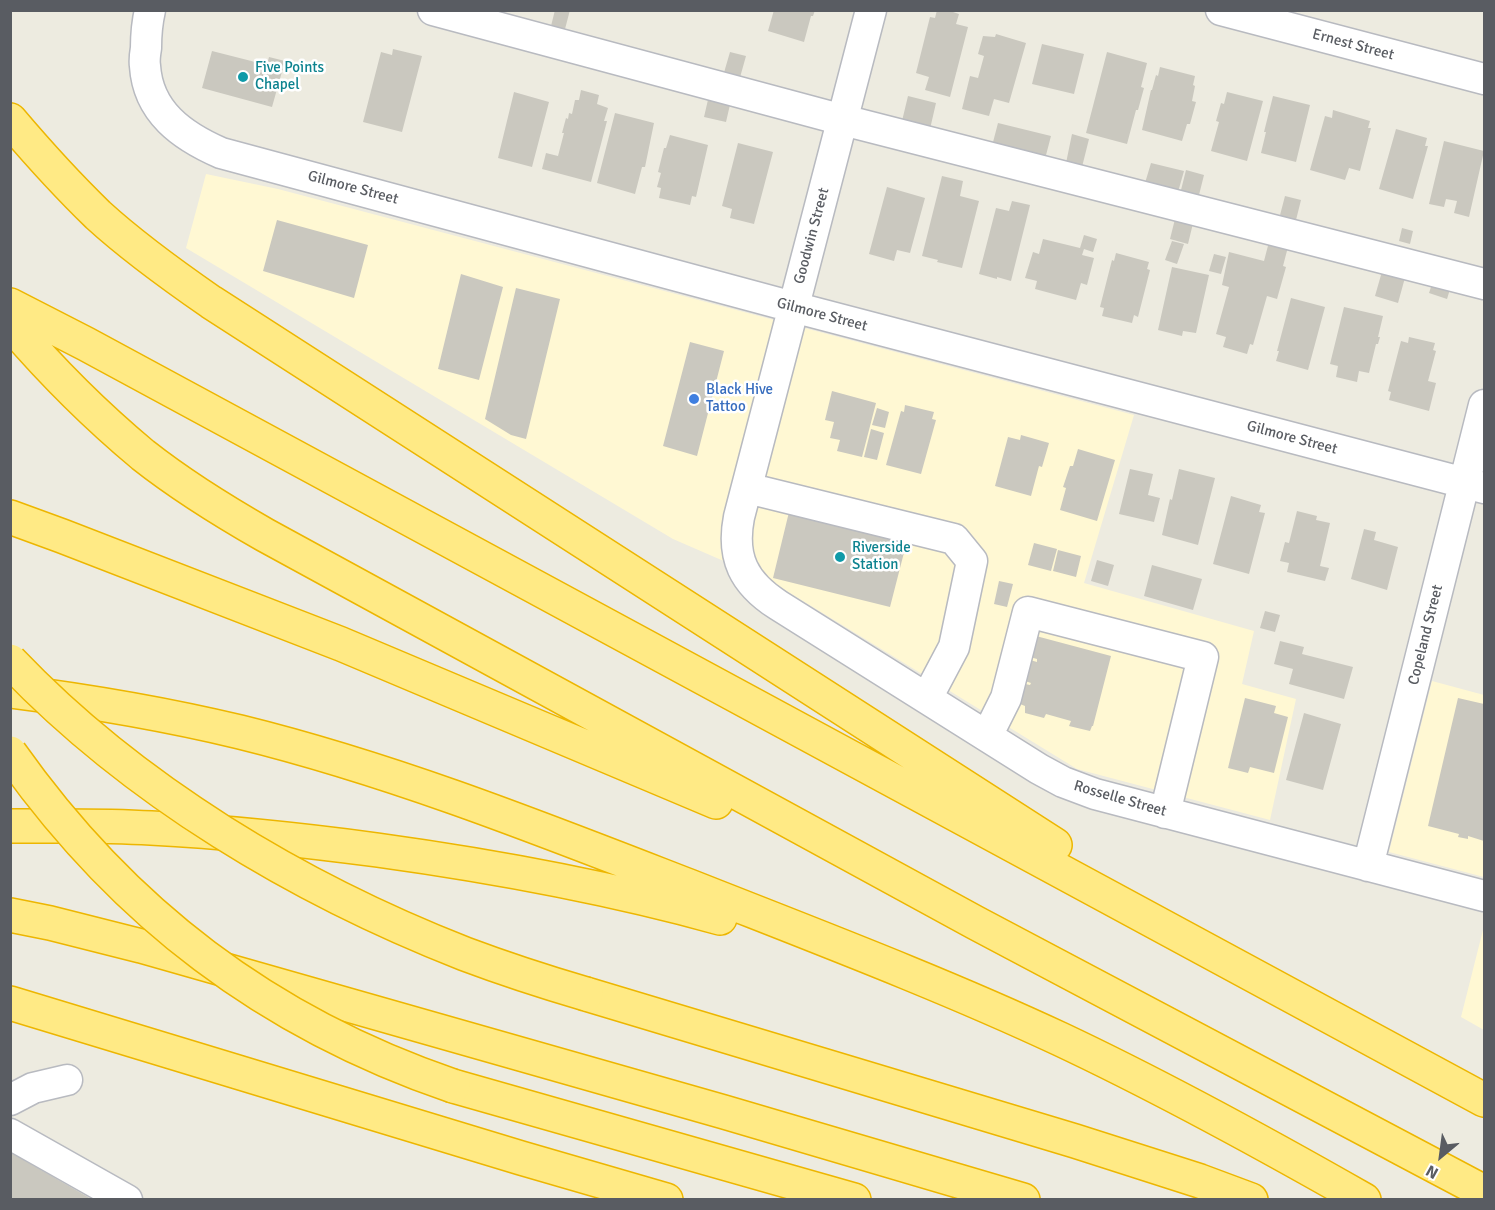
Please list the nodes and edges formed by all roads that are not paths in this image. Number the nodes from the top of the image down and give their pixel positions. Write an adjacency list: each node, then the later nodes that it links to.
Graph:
1 (150, 10): 10 (street, Gilmore Street)
2 (433, 10): 7 (street)
3 (871, 10): 7 (street, Goodwin Street)
4 (1221, 10): 5 (street, Ernest Street)
5 (1485, 79)
6 (10, 120): 29 (highway)
7 (843, 120): 8 (street); 10 (street, Goodwin Street)
8 (1485, 285)
9 (10, 306): 29 (highway)
10 (793, 307): 13 (street, Gilmore Street); 14 (street, Goodwin Street)
11 (10, 323): 27 (highway)
12 (1485, 405): 13 (street, Copeland Street)
13 (1474, 486): 24 (street, Copeland Street)
14 (747, 488): 16 (street, Goodwin Street); 19 (street)
15 (10, 517): 27 (highway)
16 (742, 567): 19 (street, Rosselle Street)
17 (10, 661): 40 (highway, bridge)
18 (10, 691): 28 (highway)
19 (927, 698): 20 (street, Rosselle Street)
20 (987, 736): 22 (street, Rosselle Street); 22 (street)
21 (10, 753): 38 (highway, bridge)
22 (1165, 813): 24 (street, Rosselle Street)
23 (10, 826): 28 (highway)
24 (1368, 866): 25 (street, Rosselle Street)
25 (1485, 896)
26 (10, 915): 39 (highway)
27 (976, 923): 35 (highway)
28 (934, 984): 41 (highway)
29 (1271, 984): 33 (highway)
30 (10, 1003): 37 (highway)
31 (67, 1080): 32 (street)
32 (10, 1100)
33 (1485, 1100)
34 (10, 1134): 36 (street)
35 (1485, 1192)
36 (127, 1200)
37 (666, 1200)
38 (854, 1200)
39 (1023, 1200)
40 (1251, 1200)
41 (1364, 1200)

